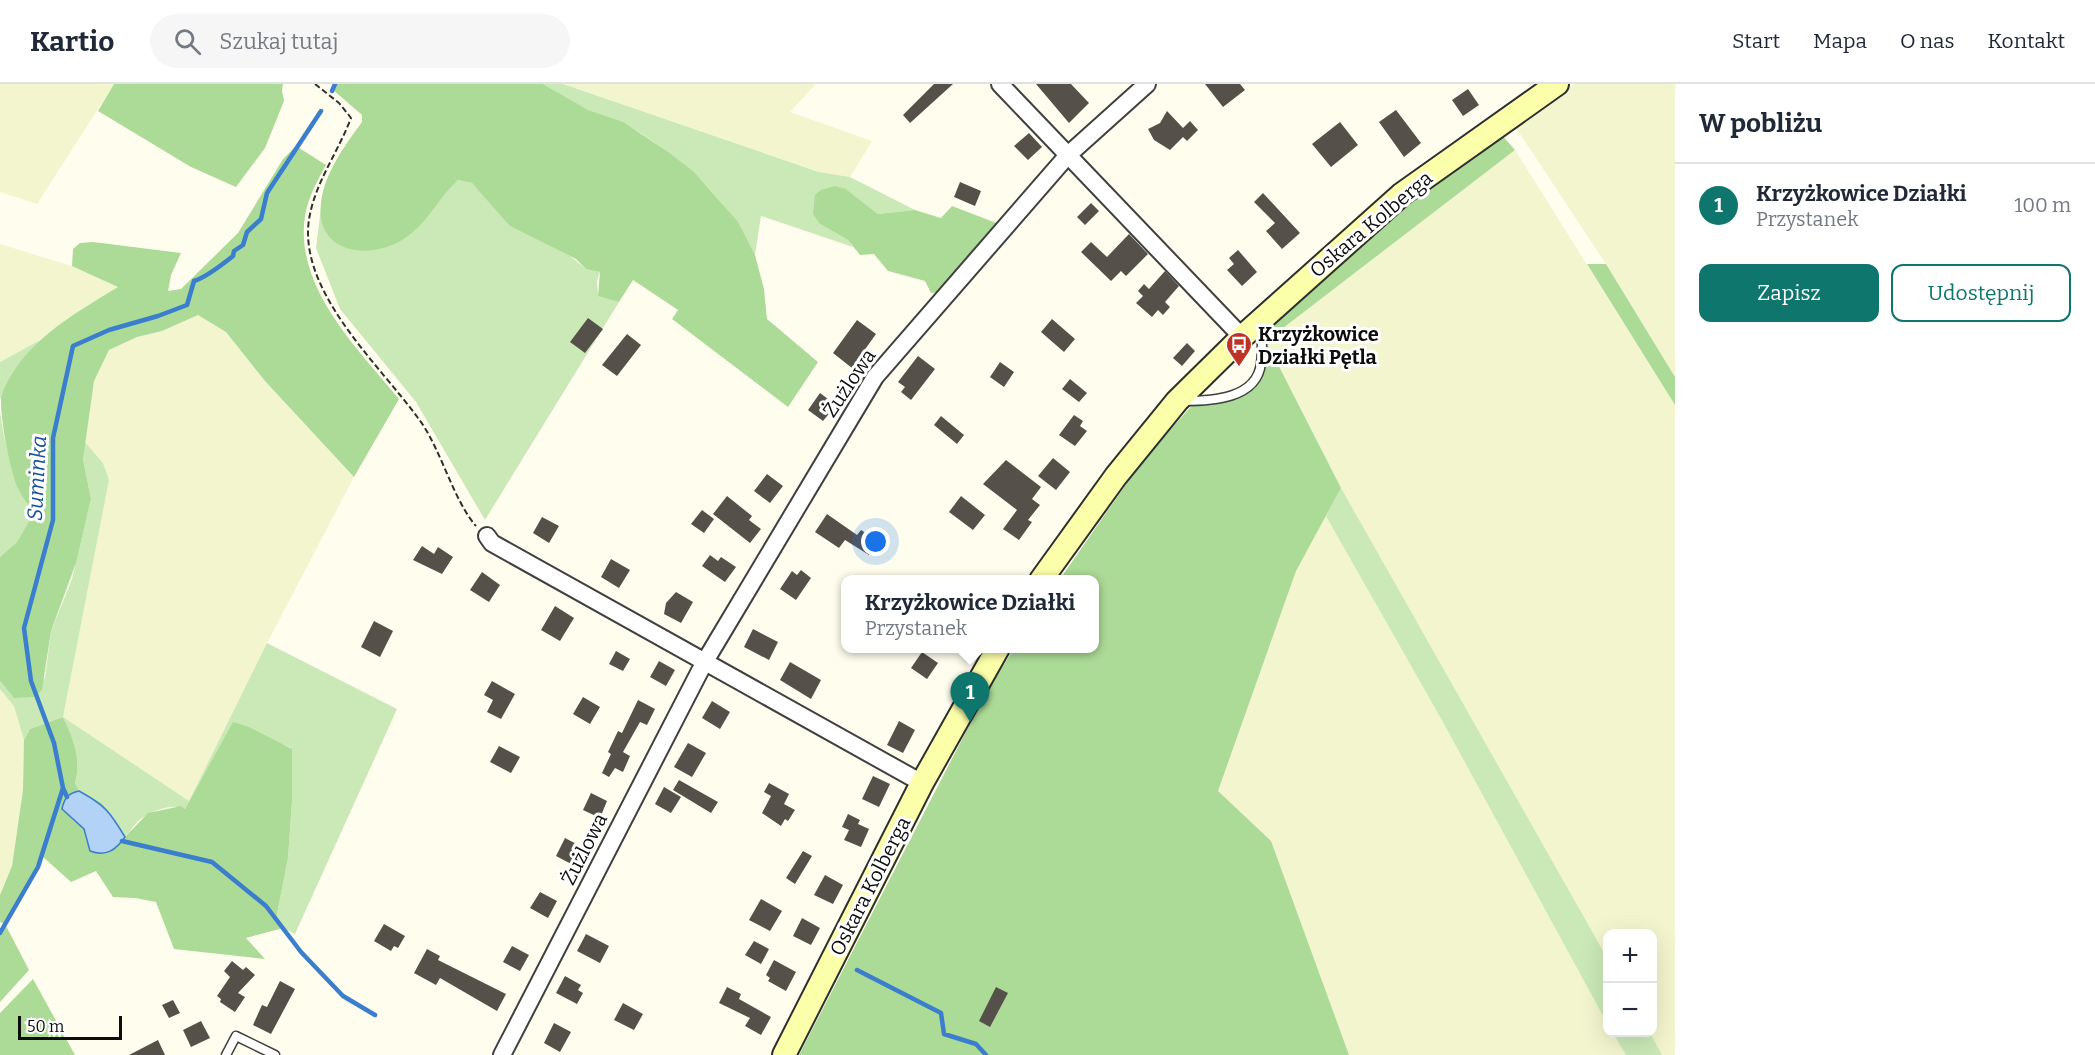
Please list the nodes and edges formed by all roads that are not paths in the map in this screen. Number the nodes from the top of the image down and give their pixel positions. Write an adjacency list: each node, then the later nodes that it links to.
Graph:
1 (1000, 84): 4 (street)
2 (1147, 84): 4 (street, Żużlowa)
3 (1557, 84): 5 (main road, Oskara Kolberga)
4 (1068, 155): 6 (street); 11 (street, Żużlowa)
5 (1262, 319): 6 (main road, Oskara Kolberga); 7 (lane)
6 (1242, 337): 7 (main road, Oskara Kolberga)
7 (1177, 401): 9 (main road, Oskara Kolberga)
8 (487, 536): 11 (street)
9 (1044, 575)
10 (995, 653): 12 (main road, Oskara Kolberga)
11 (704, 663): 12 (street); 15 (street, Żużlowa)
12 (922, 783): 16 (main road, Oskara Kolberga)
13 (226, 1055): 14 (lane)
14 (275, 1055)
15 (502, 1055)
16 (784, 1055)

